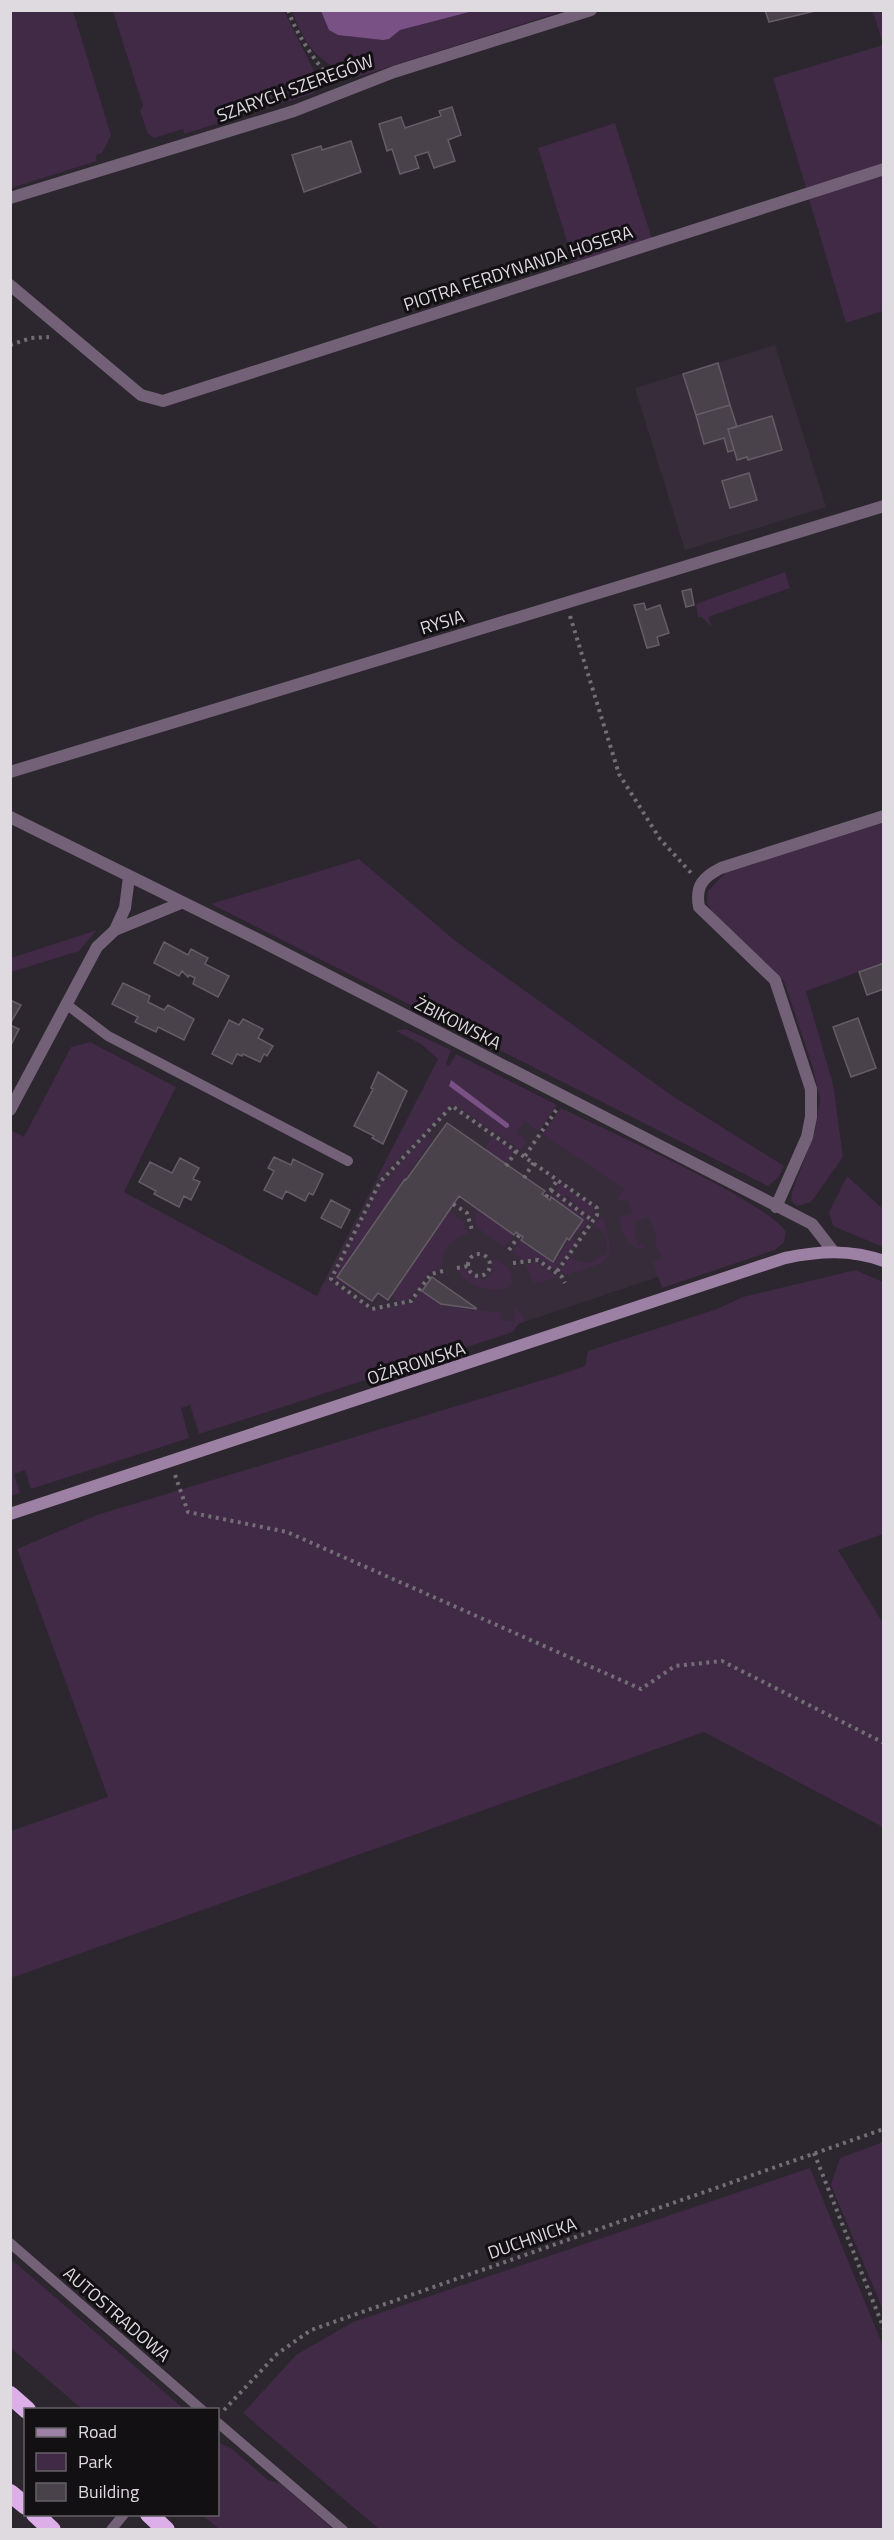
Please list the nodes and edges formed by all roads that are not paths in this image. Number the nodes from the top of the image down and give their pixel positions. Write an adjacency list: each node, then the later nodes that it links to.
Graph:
1 (591, 10): 3 (street, SZARYCH SZEREGÓW)
2 (884, 169): 4 (street, PIOTRA FERDYNANDA HOSERA)
3 (10, 198)
4 (10, 285)
5 (884, 506): 6 (street, RYSIA)
6 (10, 772)
7 (884, 816): 15 (street)
8 (10, 817): 9 (street, ŻBIKOWSKA)
9 (129, 877): 10 (street, ŻBIKOWSKA); 11 (street)
10 (182, 903): 11 (street); 15 (street, ŻBIKOWSKA)
11 (115, 930): 12 (street)
12 (66, 1004): 13 (street); 14 (lane)
13 (10, 1110)
14 (348, 1161)
15 (776, 1207): 16 (street, ŻBIKOWSKA)
16 (833, 1251): 17 (main road); 18 (main road, OŻAROWSKA)
17 (884, 1261)
18 (10, 1514)
19 (10, 2242): 22 (lane, AUTOSTRADOWA)
20 (10, 2395): 21 (highway)
21 (26, 2408)
22 (201, 2408)
23 (219, 2423): 32 (lane)
24 (10, 2493): 25 (highway)
25 (24, 2504)
26 (37, 2516): 29 (highway)
27 (122, 2516): 30 (lane)
28 (151, 2516): 31 (highway)
29 (52, 2529)
30 (111, 2529)
31 (166, 2529)
32 (343, 2529)

